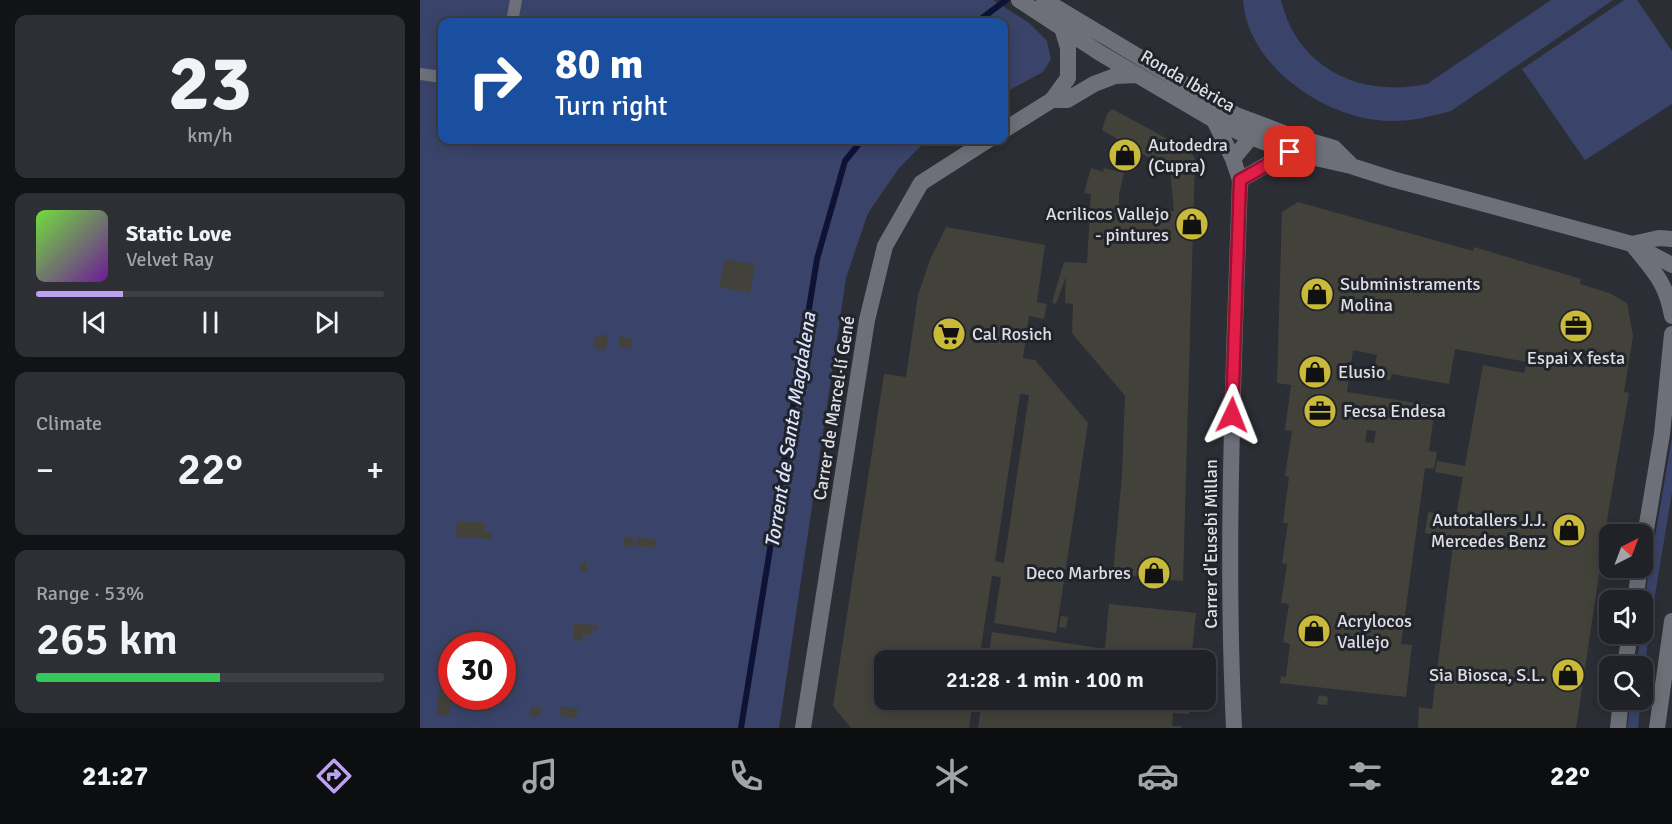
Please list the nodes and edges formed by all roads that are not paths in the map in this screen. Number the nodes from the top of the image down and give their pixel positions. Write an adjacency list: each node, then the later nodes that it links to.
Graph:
1 (516, 0): 4 (lane)
2 (1044, 0): 12 (street, Ronda Ibèrica)
3 (1022, 2): 5 (street, Ronda Ibèrica)
4 (513, 18)
5 (1062, 28): 7 (street, Ronda Ibèrica); 9 (street)
6 (420, 74): 8 (lane)
7 (1138, 75): 9 (street); 10 (street, Ronda Ibèrica)
8 (438, 76)
9 (1052, 100): 11 (street)
10 (1214, 120): 13 (street, Ronda Ibèrica); 16 (street)
11 (1008, 128)
12 (1267, 128): 13 (street); 17 (street, Ronda Ibèrica)
13 (1251, 137): 15 (street, Ronda Ibèrica); 16 (street)
14 (982, 144): 29 (street, Carrer de Marcel·lí Gené)
15 (1290, 152): 17 (street, Ronda Ibèrica); 18 (street)
16 (1233, 159): 18 (street)
17 (1351, 166): 20 (street, Ronda Ibèrica)
18 (1240, 180): 30 (street, Carrer d'Eusebi Millan)
19 (1672, 239): 20 (street, Ronda Ibèrica)
20 (1632, 244): 21 (street, Ronda Ibèrica); 22 (street)
21 (1672, 265)
22 (1672, 316)
23 (1672, 334): 25 (street)
24 (1672, 413): 25 (street)
25 (1662, 434): 26 (street)
26 (1647, 524)
27 (1672, 621): 32 (street)
28 (1620, 710): 31 (street)
29 (803, 728)
30 (1234, 728)
31 (1618, 728)
32 (1657, 728)

